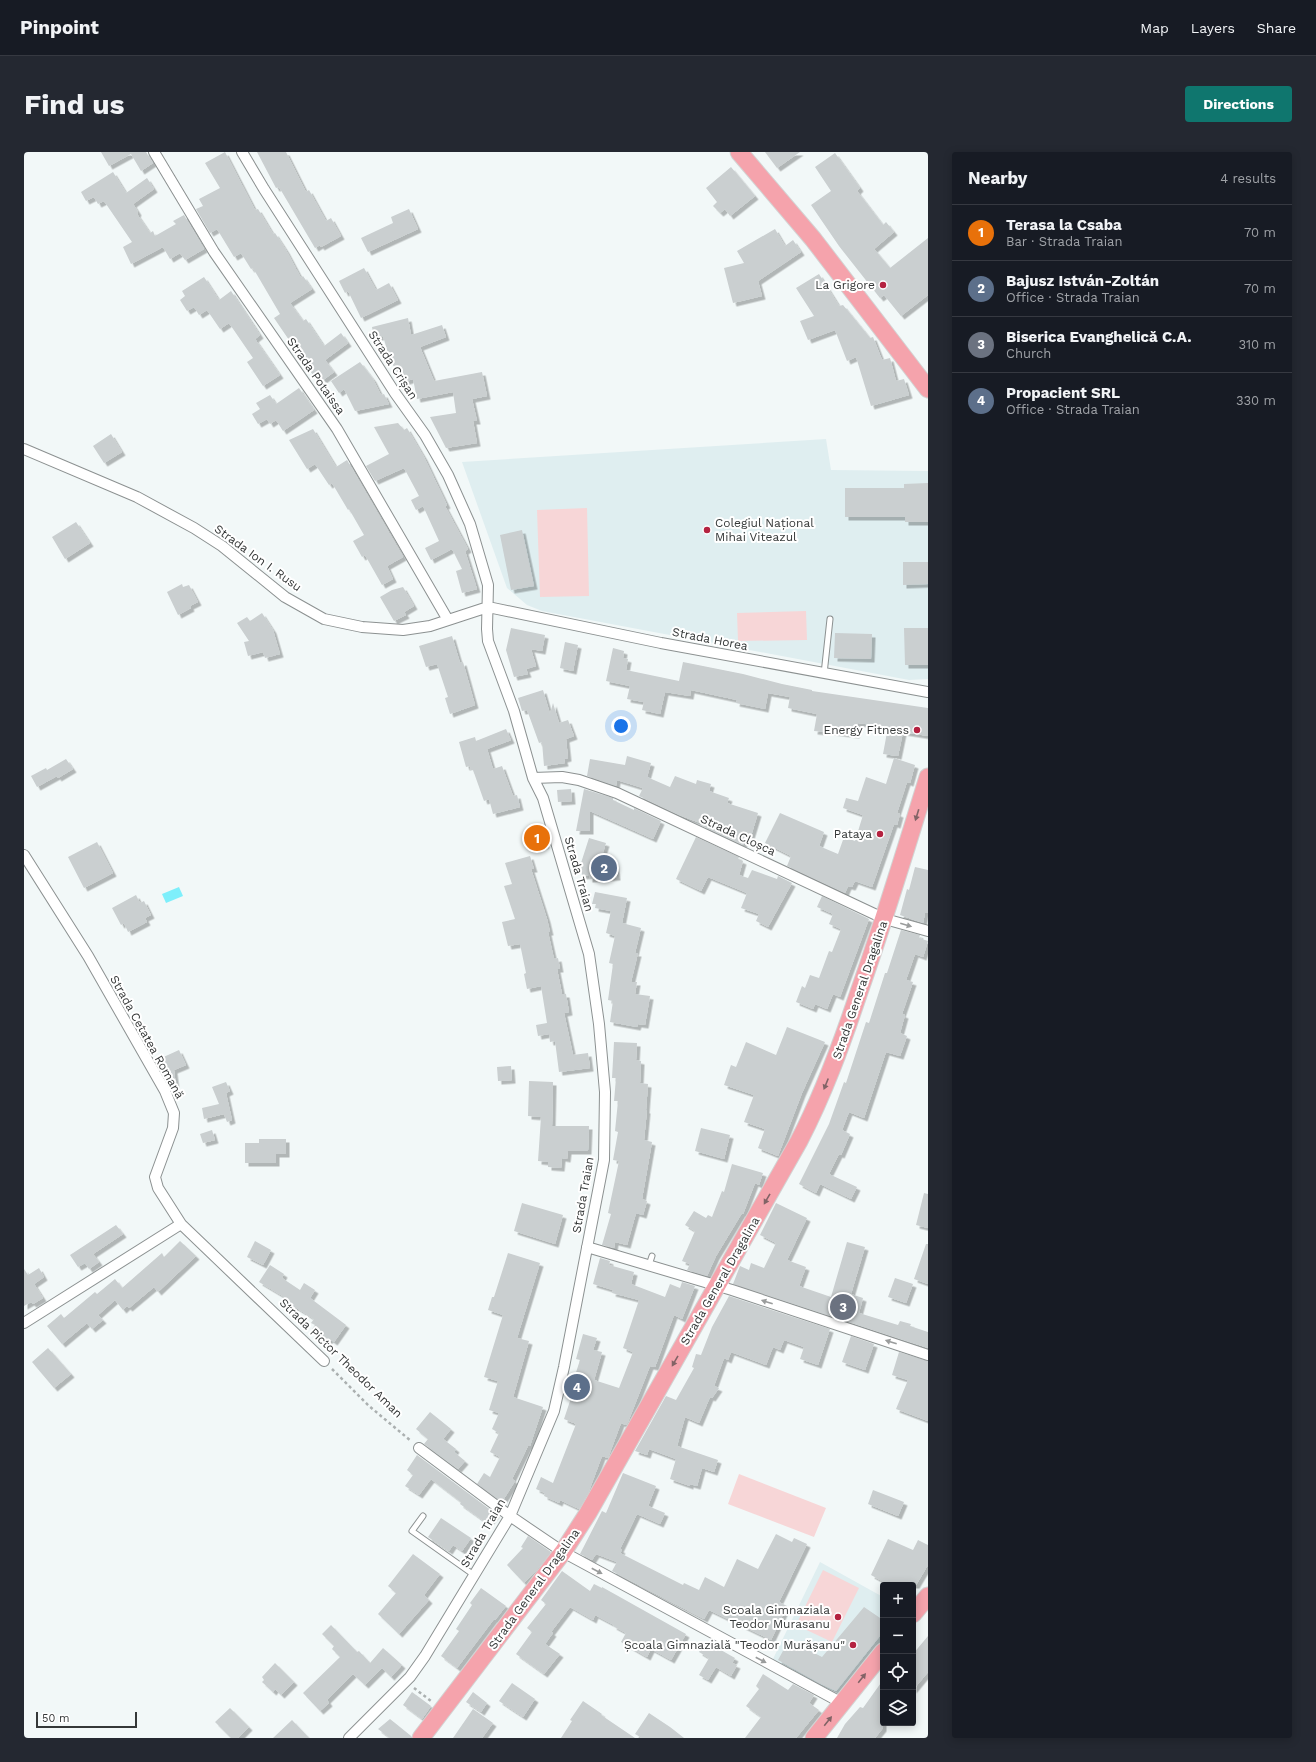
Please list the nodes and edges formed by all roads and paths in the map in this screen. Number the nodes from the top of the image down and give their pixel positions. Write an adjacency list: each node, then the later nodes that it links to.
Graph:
1 (154, 152): 8 (street, Strada Potaissa)
2 (242, 152): 6 (street, Strada Crișan)
3 (739, 152): 4 (main road)
4 (928, 389)
5 (24, 449): 8 (street, Strada Ion I. Rusu)
6 (488, 607): 8 (street, Strada Ion I. Rusu); 9 (street, Strada Horea); 12 (street, Strada Traian)
7 (830, 619): 9 (lane)
8 (448, 620)
9 (824, 674): 10 (street, Strada Horea)
10 (928, 692)
11 (928, 777): 14 (main road, Strada General Dragalina, one-way to 14)
12 (534, 778): 14 (street, Strada Cloșca); 17 (street, Strada Traian)
13 (24, 855): 16 (street, Strada Cetatea Romană)
14 (885, 919): 15 (street, Strada Cloșca, one-way to 15); 18 (main road, Strada General Dragalina, one-way to 18)
15 (928, 931)
16 (181, 1224): 19 (street); 21 (street, Strada Pictor Theodor Aman)
17 (587, 1247): 18 (street); 24 (street, Strada Traian)
18 (718, 1286): 20 (street, one-way to 18); 25 (main road, Strada General Dragalina, one-way to 25)
19 (24, 1323)
20 (928, 1354)
21 (324, 1361): 22 (path, Strada Pictor Theodor Aman)
22 (419, 1448): 24 (street)
23 (423, 1516): 26 (lane)
24 (510, 1516): 25 (street); 26 (street, Strada Traian)
25 (563, 1552): 32 (street, one-way to 32); 34 (main road, Strada General Dragalina)
26 (474, 1575): 33 (street, Strada Traian)
27 (928, 1596): 28 (main road)
28 (916, 1610)
29 (881, 1654): 32 (main road, one-way to 29)
30 (414, 1688): 31 (path)
31 (435, 1703)
32 (842, 1704): 35 (main road, one-way to 32)
33 (349, 1738)
34 (421, 1738)
35 (814, 1738)

